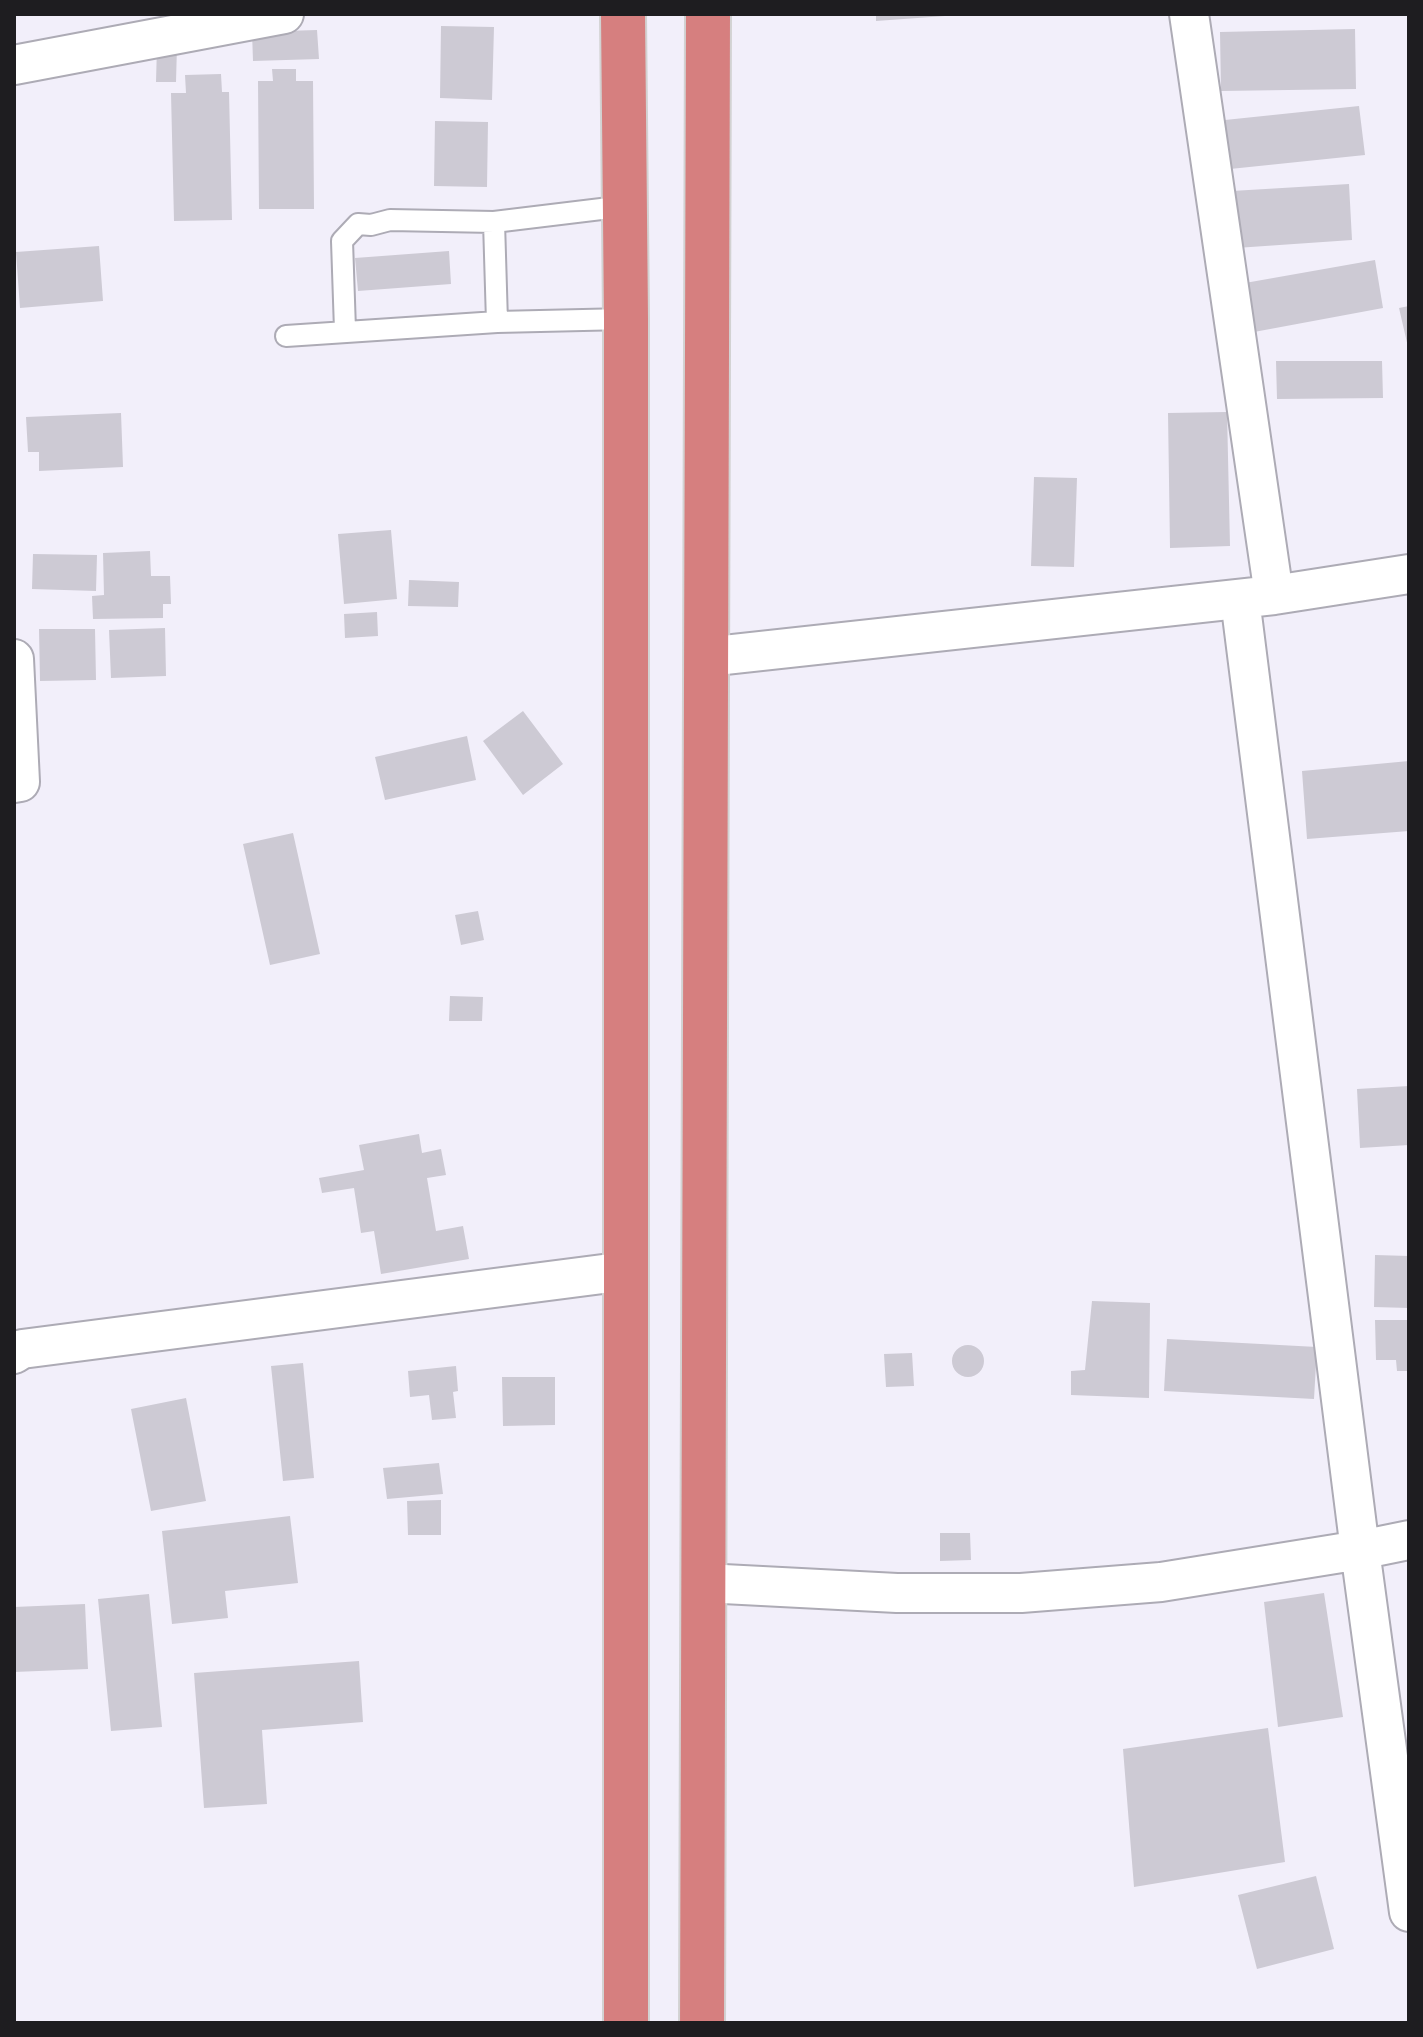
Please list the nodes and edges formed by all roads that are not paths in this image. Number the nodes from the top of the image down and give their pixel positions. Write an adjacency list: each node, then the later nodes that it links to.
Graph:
1 (284, 14): 5 (street)
2 (623, 14): 6 (highway)
3 (708, 14): 14 (highway)
4 (1189, 14): 13 (street)
5 (14, 65)
6 (626, 206): 7 (lane); 8 (highway)
7 (494, 222): 9 (lane); 10 (lane)
8 (626, 319): 9 (lane); 17 (highway)
9 (497, 322): 10 (lane)
10 (345, 330): 11 (lane)
11 (286, 336)
12 (1409, 574): 13 (street)
13 (1257, 597): 14 (street); 20 (street)
14 (706, 657): 21 (highway)
15 (14, 659): 16 (street)
16 (14, 783)
17 (626, 1271): 18 (street); 24 (highway)
18 (14, 1354)
19 (1409, 1540): 20 (street)
20 (1360, 1550): 21 (street); 22 (street)
21 (704, 1583): 23 (highway)
22 (1409, 1912)
23 (703, 1951): 25 (highway); 26 (highway)
24 (626, 2023)
25 (702, 2023)
26 (710, 2023)

